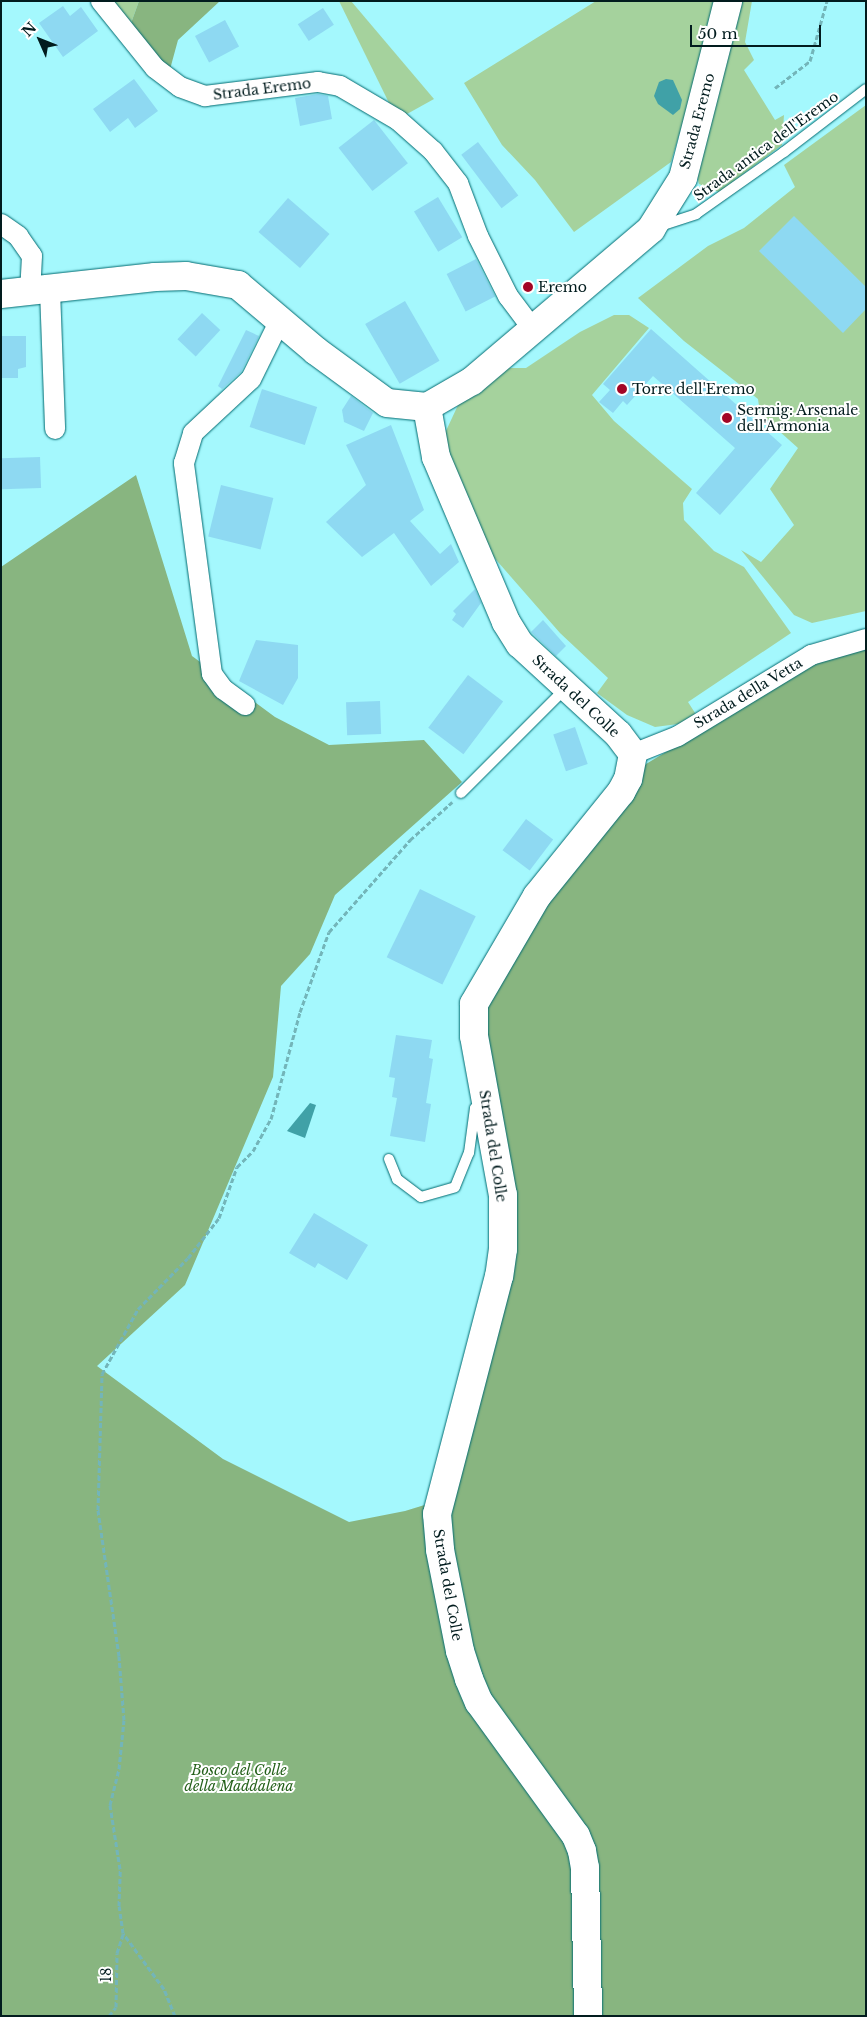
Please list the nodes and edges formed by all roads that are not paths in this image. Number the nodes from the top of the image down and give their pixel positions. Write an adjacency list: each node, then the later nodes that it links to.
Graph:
1 (728, 1): 5 (street, Strada Eremo)
2 (105, 7): 9 (street, Strada Eremo)
3 (866, 88): 5 (lane, Strada antica dell'Eremo)
4 (1, 224): 6 (street)
5 (651, 229): 9 (street, Strada Eremo)
6 (40, 291): 7 (street); 8 (street); 11 (street)
7 (1, 294)
8 (280, 320): 10 (street); 14 (street)
9 (532, 328): 10 (street, Strada Eremo)
10 (427, 407): 13 (street, Strada del Colle)
11 (55, 429)
12 (866, 639): 15 (street, Strada della Vetta)
13 (567, 688): 15 (street, Strada del Colle); 16 (lane)
14 (245, 705)
15 (634, 754): 17 (street, Strada del Colle)
16 (462, 793)
17 (486, 1099): 18 (lane); 19 (street, Strada del Colle)
18 (389, 1159)
19 (588, 2016)

